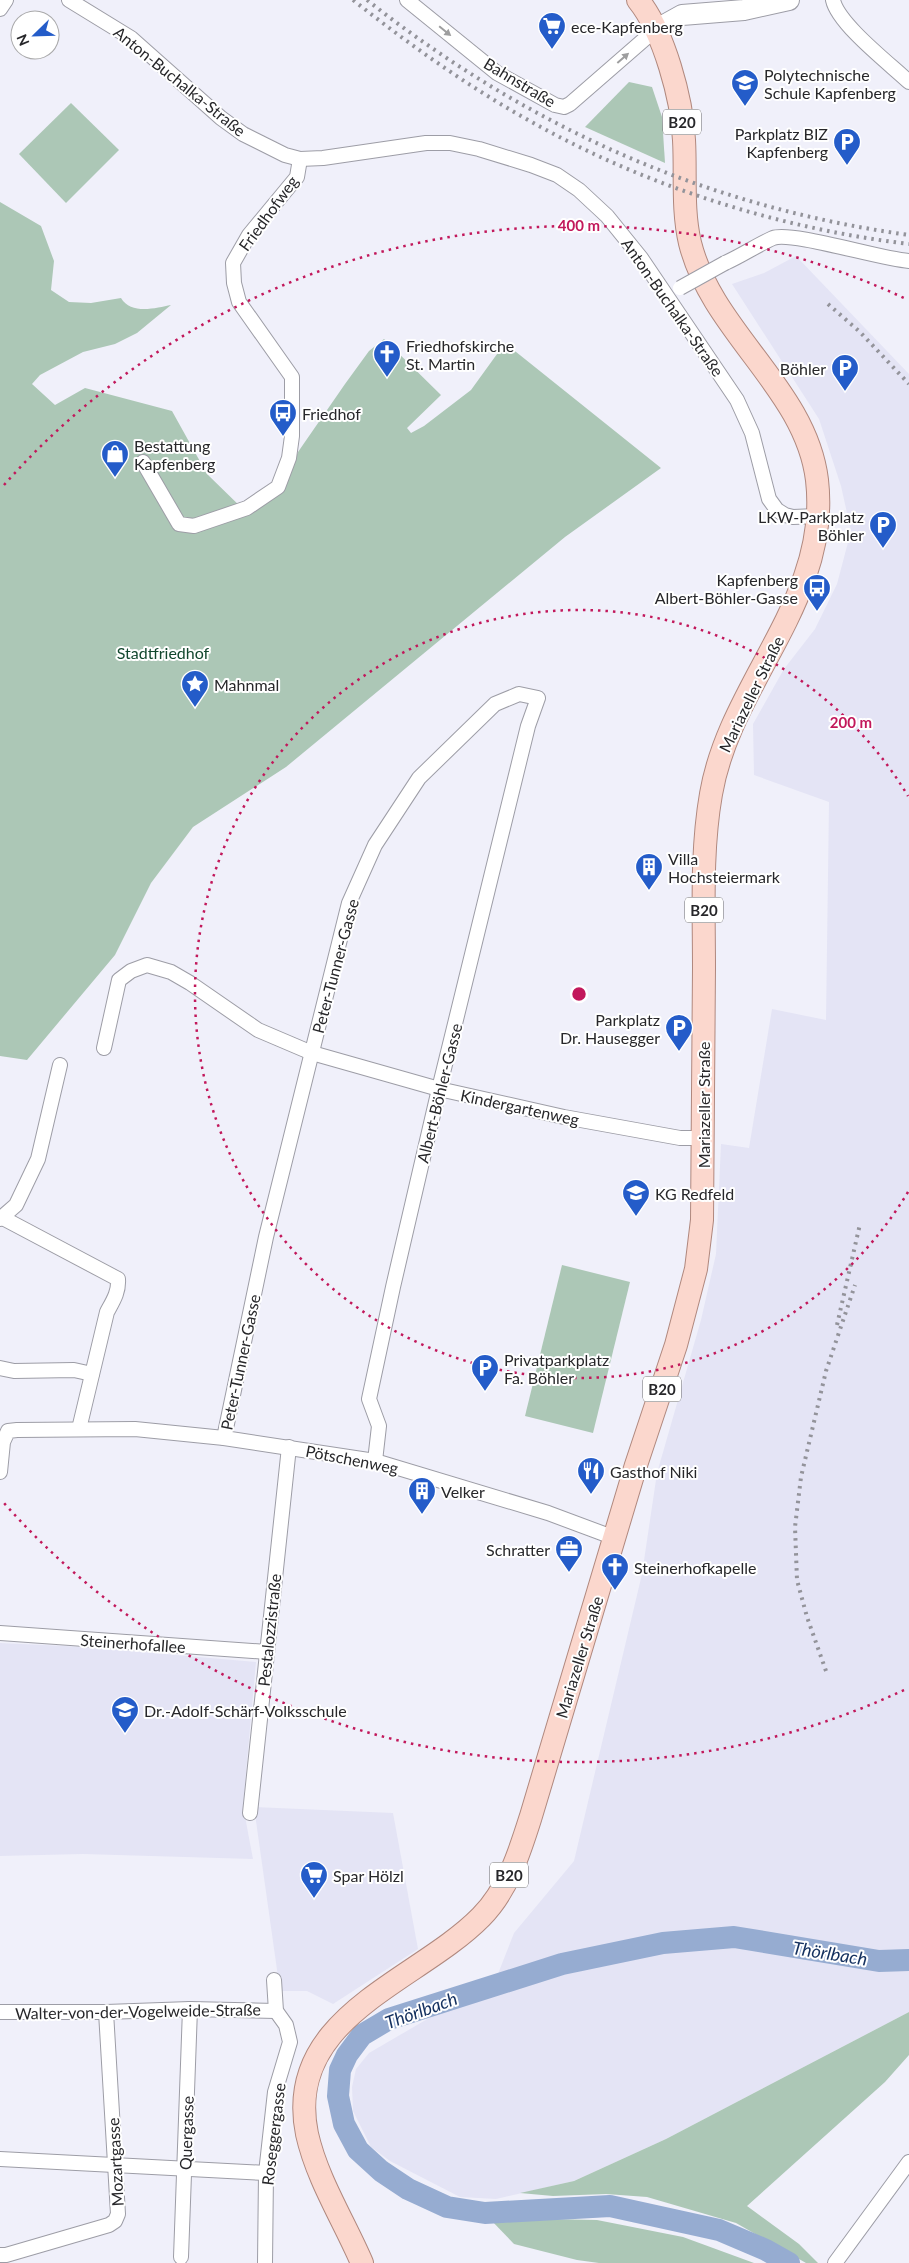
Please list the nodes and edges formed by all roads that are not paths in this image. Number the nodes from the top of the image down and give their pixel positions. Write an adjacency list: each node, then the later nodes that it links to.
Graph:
1 (6, 0): 7 (street)
2 (69, 0): 10 (street, Anton-Buchalka-Straße)
3 (407, 0): 8 (street, Bahnstraße, one-way to 8)
4 (638, 0): 8 (main road, B20)
5 (789, 0): 8 (street)
6 (833, 0): 9 (street)
7 (0, 9)
8 (655, 30): 14 (main road, Mariazeller Straße / B20)
9 (909, 82)
10 (300, 159): 12 (street, Anton-Buchalka-Straße); 13 (street, Friedhofweg)
11 (909, 261): 12 (street, bridge)
12 (667, 296): 14 (street, Anton-Buchalka-Straße)
13 (143, 462)
14 (817, 516): 20 (main road, Mariazeller Straße / B20)
15 (528, 726): 17 (street, Peter-Tunner-Gasse); 19 (street, Albert-Böhler-Gasse)
16 (104, 1048): 17 (street, Peter-Tunner-Gasse)
17 (312, 1053): 19 (street, Kindergartenweg); 25 (street, Peter-Tunner-Gasse)
18 (60, 1065): 21 (street)
19 (439, 1089): 20 (street, Kindergartenweg); 27 (street, Albert-Böhler-Gasse)
20 (702, 1138): 29 (main road, Mariazeller Straße / B20)
21 (0, 1218): 23 (street)
22 (0, 1368): 23 (street)
23 (92, 1374): 24 (street)
24 (79, 1428): 25 (street, Pötschenweg); 28 (street, Pötschenweg)
25 (224, 1438): 26 (street, Pötschenweg)
26 (289, 1447): 27 (street, Pötschenweg); 31 (street, Pestalozzistraße)
27 (375, 1461): 29 (street, Pötschenweg)
28 (0, 1472)
29 (615, 1538): 46 (main road, Mariazeller Straße / B20)
30 (0, 1633): 31 (street, Steinerhofallee)
31 (267, 1652): 32 (street, Pestalozzistraße)
32 (250, 1813)
33 (274, 1980): 35 (street, Roseggergasse)
34 (190, 2009): 35 (street, Walter-von-der-Vogelweide-Straße); 37 (street, Walter-von-der-Vogelweide-Straße); 41 (street, Quergasse)
35 (276, 2010): 42 (street, Roseggergasse)
36 (0, 2012): 37 (street, Walter-von-der-Vogelweide-Straße)
37 (106, 2012): 40 (street, Mozartgasse)
38 (0, 2159): 40 (street)
39 (909, 2162): 47 (street)
40 (115, 2165): 41 (street); 43 (street, Mozartgasse)
41 (185, 2168): 42 (street); 44 (street, Quergasse)
42 (266, 2173): 45 (street, Roseggergasse)
43 (0, 2254)
44 (181, 2257)
45 (265, 2263)
46 (362, 2263)
47 (835, 2263)

